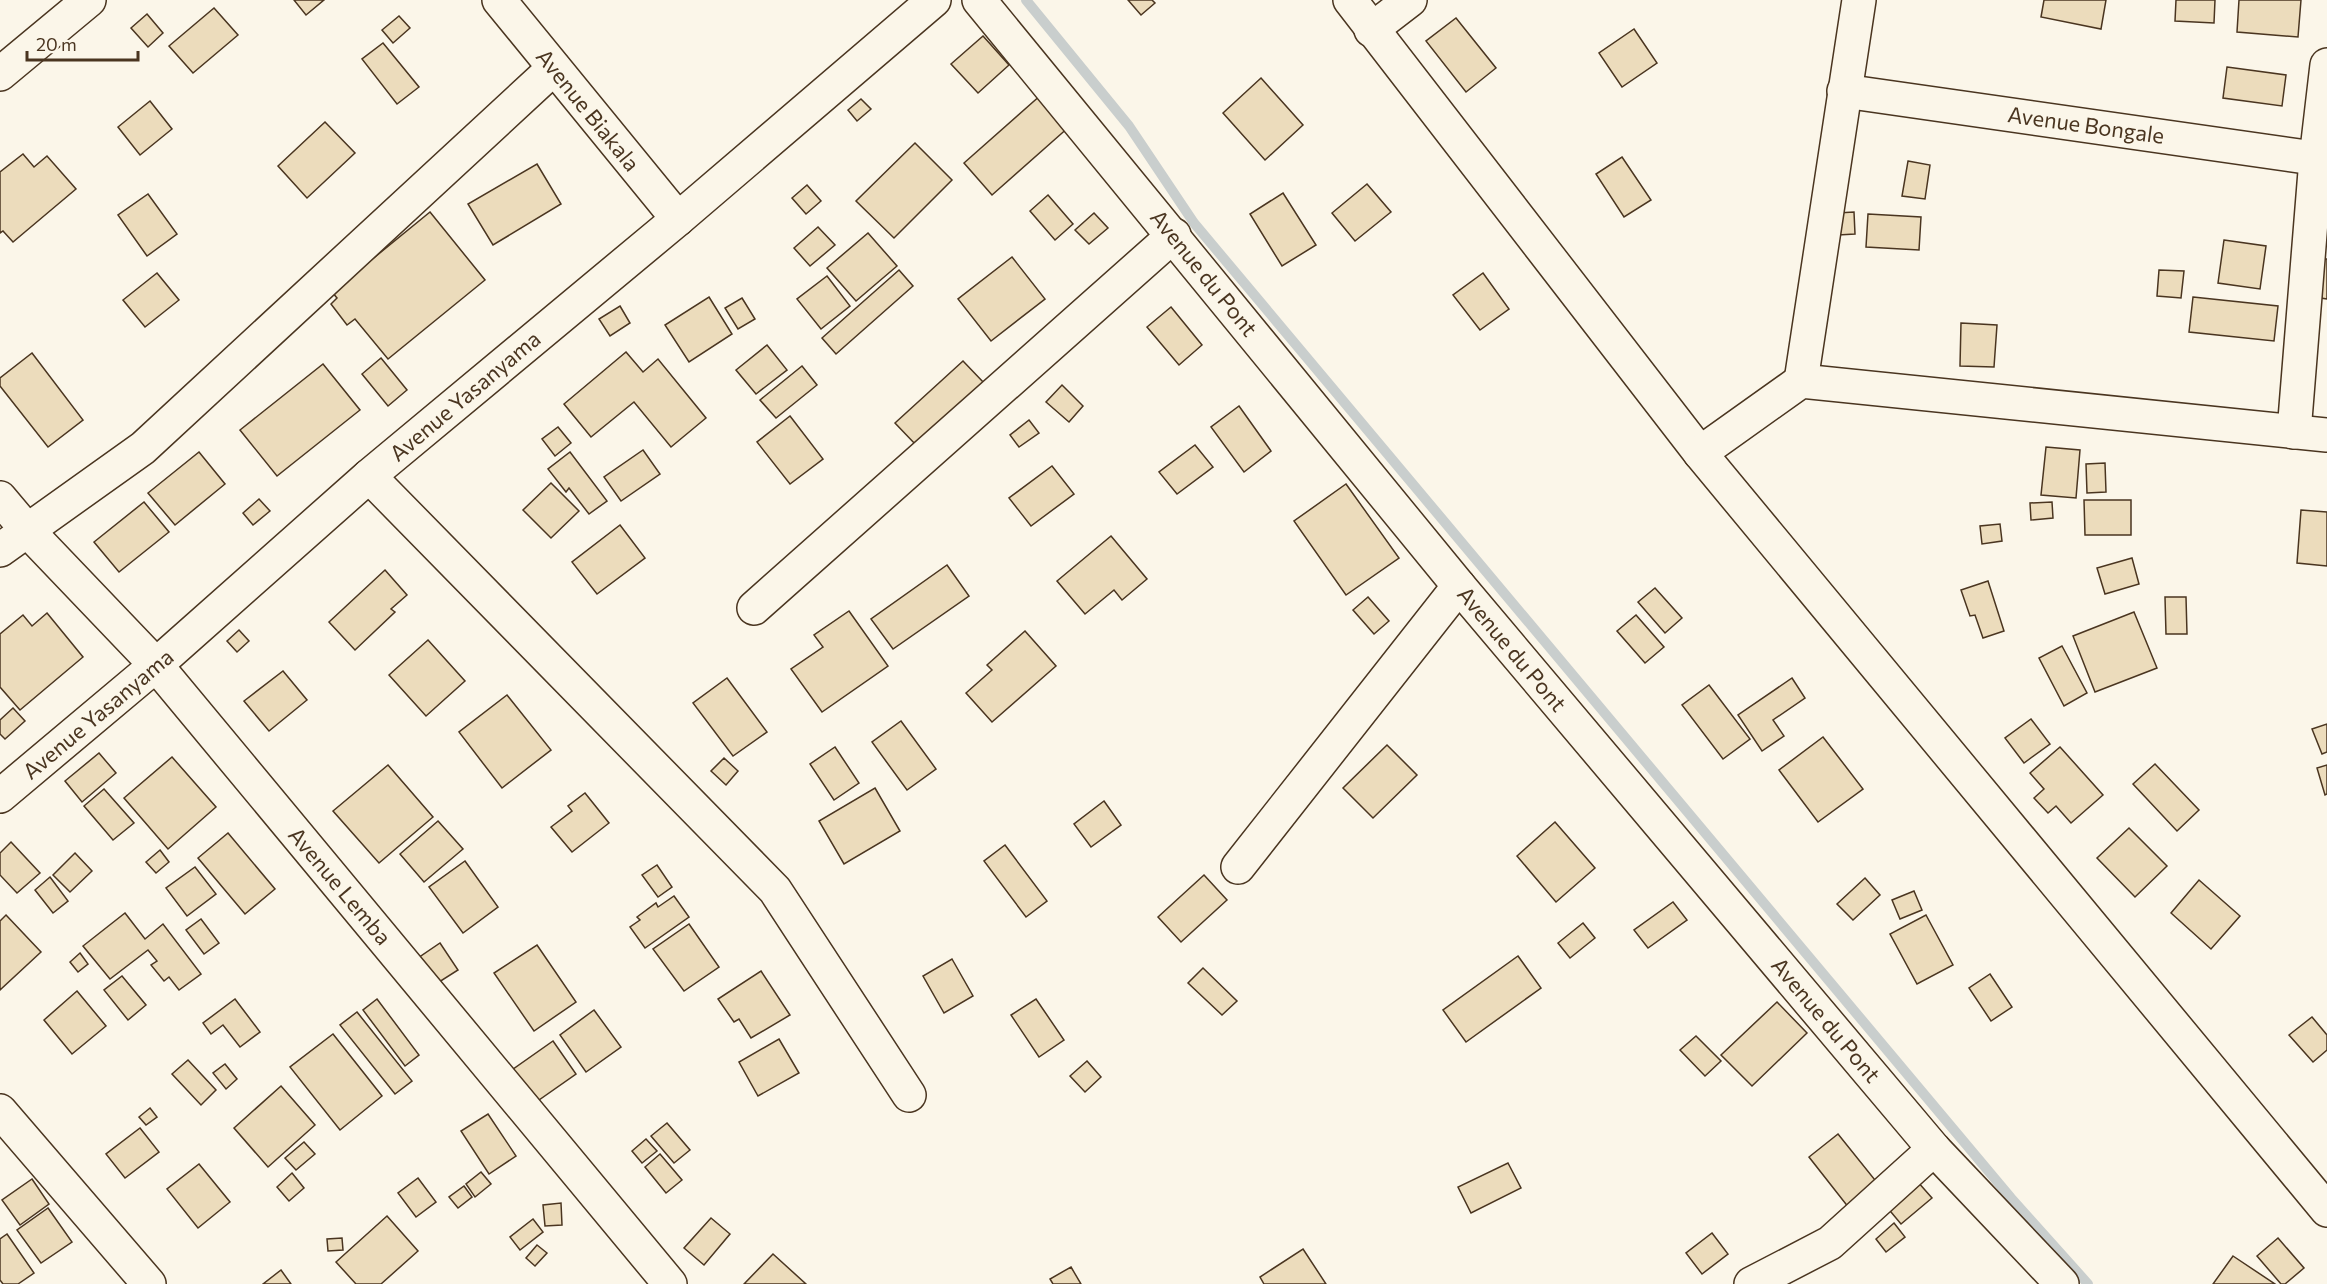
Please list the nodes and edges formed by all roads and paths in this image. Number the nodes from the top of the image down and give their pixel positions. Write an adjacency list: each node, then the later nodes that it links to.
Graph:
1 (89, 0): 11 (street)
2 (499, 0): 10 (street, Avenue Biakala)
3 (934, 0): 14 (street, Avenue Yasanyama)
4 (979, 0): 15 (street, Avenue du Pont)
5 (1350, 0): 8 (street)
6 (1410, 0): 8 (street)
7 (1858, 0): 12 (street)
8 (1371, 30): 19 (street)
9 (2327, 65): 13 (street)
10 (554, 68): 14 (street, Avenue Biakala); 22 (street)
11 (0, 74)
12 (1844, 91): 13 (street, Avenue Bongale); 16 (street)
13 (2321, 159): 17 (street)
14 (678, 219): 20 (street, Avenue Yasanyama)
15 (1173, 235): 24 (street, Avenue du Pont); 25 (street)
16 (1801, 381): 17 (street); 19 (street)
17 (2294, 432): 18 (street)
18 (2327, 435)
19 (1700, 453): 32 (street)
20 (369, 476): 26 (street, Avenue Yasanyama); 29 (street)
21 (0, 498): 22 (street, Avenue Lemba)
22 (26, 529): 23 (street); 26 (street, Avenue Lemba)
23 (0, 550)
24 (1460, 586): 28 (street); 31 (street, Avenue du Pont)
25 (754, 608)
26 (156, 665): 27 (street, Avenue Yasanyama); 34 (street, Avenue Lemba)
27 (0, 796)
28 (1238, 867)
29 (909, 1095)
30 (0, 1110): 33 (street)
31 (1934, 1149): 35 (street); 36 (street, Avenue du Pont)
32 (2327, 1210)
33 (149, 1284)
34 (670, 1284)
35 (1750, 1284)
36 (2062, 1284)

